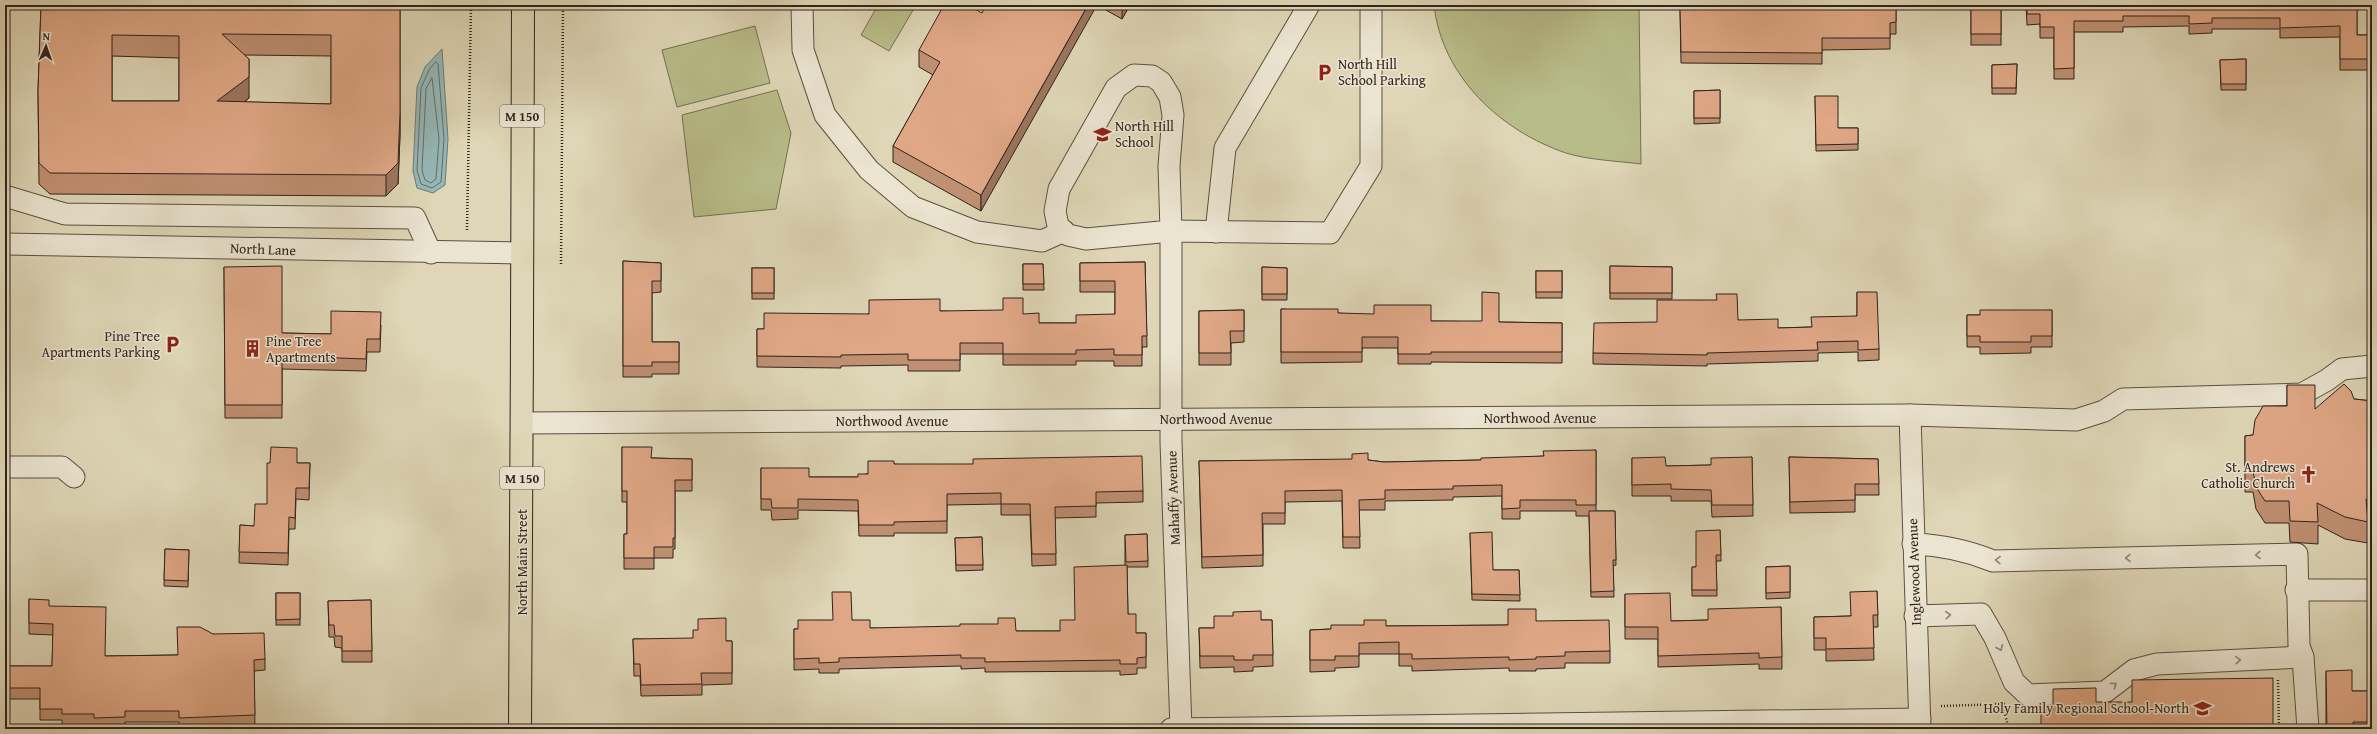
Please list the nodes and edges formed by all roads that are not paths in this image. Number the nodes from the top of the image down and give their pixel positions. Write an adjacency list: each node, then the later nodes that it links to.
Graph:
1 (523, 5): 11 (main road, North Main Street / M 150)
2 (802, 5): 6 (street)
3 (1309, 5): 8 (street)
4 (1371, 5): 8 (street)
5 (5, 196): 10 (street)
6 (1064, 231): 7 (street); 7 (street, Mahaffy Avenue)
7 (1171, 231): 8 (street); 14 (street, Mahaffy Avenue)
8 (1216, 232)
9 (5, 244): 10 (street, North Lane)
10 (431, 253): 11 (street, North Lane)
11 (520, 253): 15 (main road, North Main Street / M 150)
12 (2372, 366): 13 (street, Northwood Avenue)
13 (1910, 415): 14 (street, Northwood Avenue); 18 (street, Inglewood Avenue)
14 (1171, 420): 15 (street, Northwood Avenue); 26 (street, Mahaffy Avenue)
15 (522, 423): 24 (main road, North Main Street / M 150)
16 (5, 467): 17 (street)
17 (74, 478)
18 (1913, 544): 19 (street, one-way to 18); 21 (street, Inglewood Avenue)
19 (2296, 590): 20 (street); 22 (street)
20 (2372, 590)
21 (1915, 616): 22 (street, one-way to 22); 23 (street, Inglewood Avenue)
22 (2303, 658): 27 (street)
23 (1920, 724): 26 (street)
24 (520, 729)
25 (1171, 729): 26 (street)
26 (1181, 729)
27 (2308, 729)

